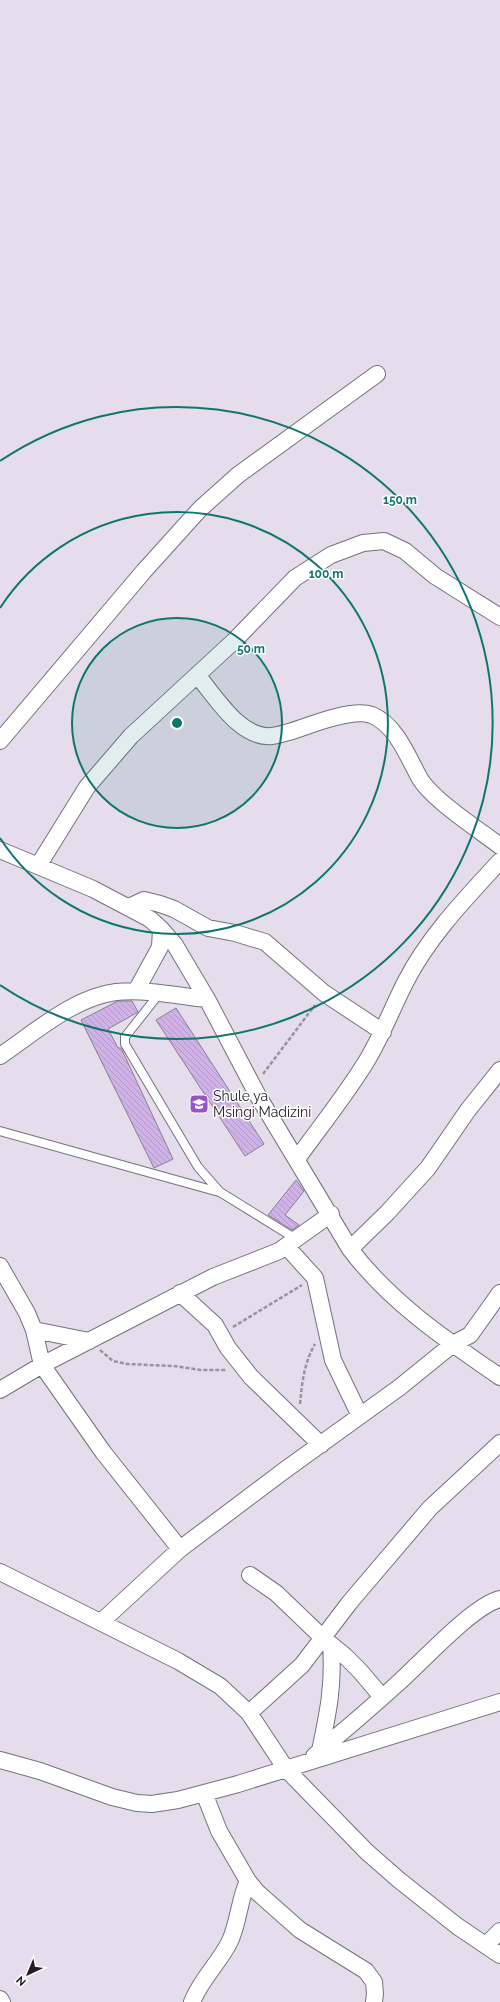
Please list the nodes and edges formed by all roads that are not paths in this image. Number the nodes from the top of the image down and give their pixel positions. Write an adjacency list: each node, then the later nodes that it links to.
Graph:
1 (377, 374): 4 (street)
2 (500, 617): 3 (street)
3 (197, 675): 5 (street); 8 (street)
4 (0, 742)
5 (500, 846)
6 (0, 850): 8 (street)
7 (500, 862): 14 (street)
8 (38, 866): 9 (street)
9 (129, 907): 10 (street); 14 (street)
10 (161, 929): 11 (street); 13 (street)
11 (136, 991): 12 (street); 15 (street)
12 (159, 994): 13 (street); 19 (lane)
13 (207, 999): 18 (street)
14 (383, 1032): 18 (street)
15 (0, 1056)
16 (500, 1070): 22 (street)
17 (0, 1131): 19 (lane)
18 (297, 1159): 20 (street)
19 (220, 1192): 21 (lane)
20 (331, 1214): 21 (street); 22 (street)
21 (291, 1243): 24 (street); 32 (street)
22 (350, 1249): 28 (street)
23 (0, 1266): 26 (street)
24 (180, 1293): 27 (street); 34 (street)
25 (500, 1293): 28 (street)
26 (34, 1330): 27 (street); 29 (street)
27 (90, 1341): 29 (street)
28 (453, 1344): 30 (street); 32 (street)
29 (42, 1365): 31 (street); 35 (street)
30 (500, 1377)
31 (0, 1390)
32 (360, 1416): 34 (street)
33 (500, 1442): 40 (street)
34 (321, 1444): 35 (street)
35 (180, 1549): 39 (street)
36 (0, 1572): 39 (street)
37 (250, 1575): 40 (street)
38 (500, 1600): 41 (street)
39 (101, 1622): 43 (street)
40 (327, 1642): 41 (street); 43 (street); 44 (street)
41 (382, 1697): 44 (street)
42 (500, 1702): 44 (street)
43 (249, 1713): 46 (street)
44 (314, 1756): 46 (street)
45 (0, 1760): 47 (street)
46 (286, 1768): 47 (street); 50 (street)
47 (204, 1793): 48 (street)
48 (248, 1881): 54 (street); 55 (street)
49 (500, 1931): 50 (street)
50 (486, 1945): 51 (street)
51 (500, 1955)
52 (0, 1999): 53 (street)
53 (2, 2002)
54 (192, 2002)
55 (374, 2002)

